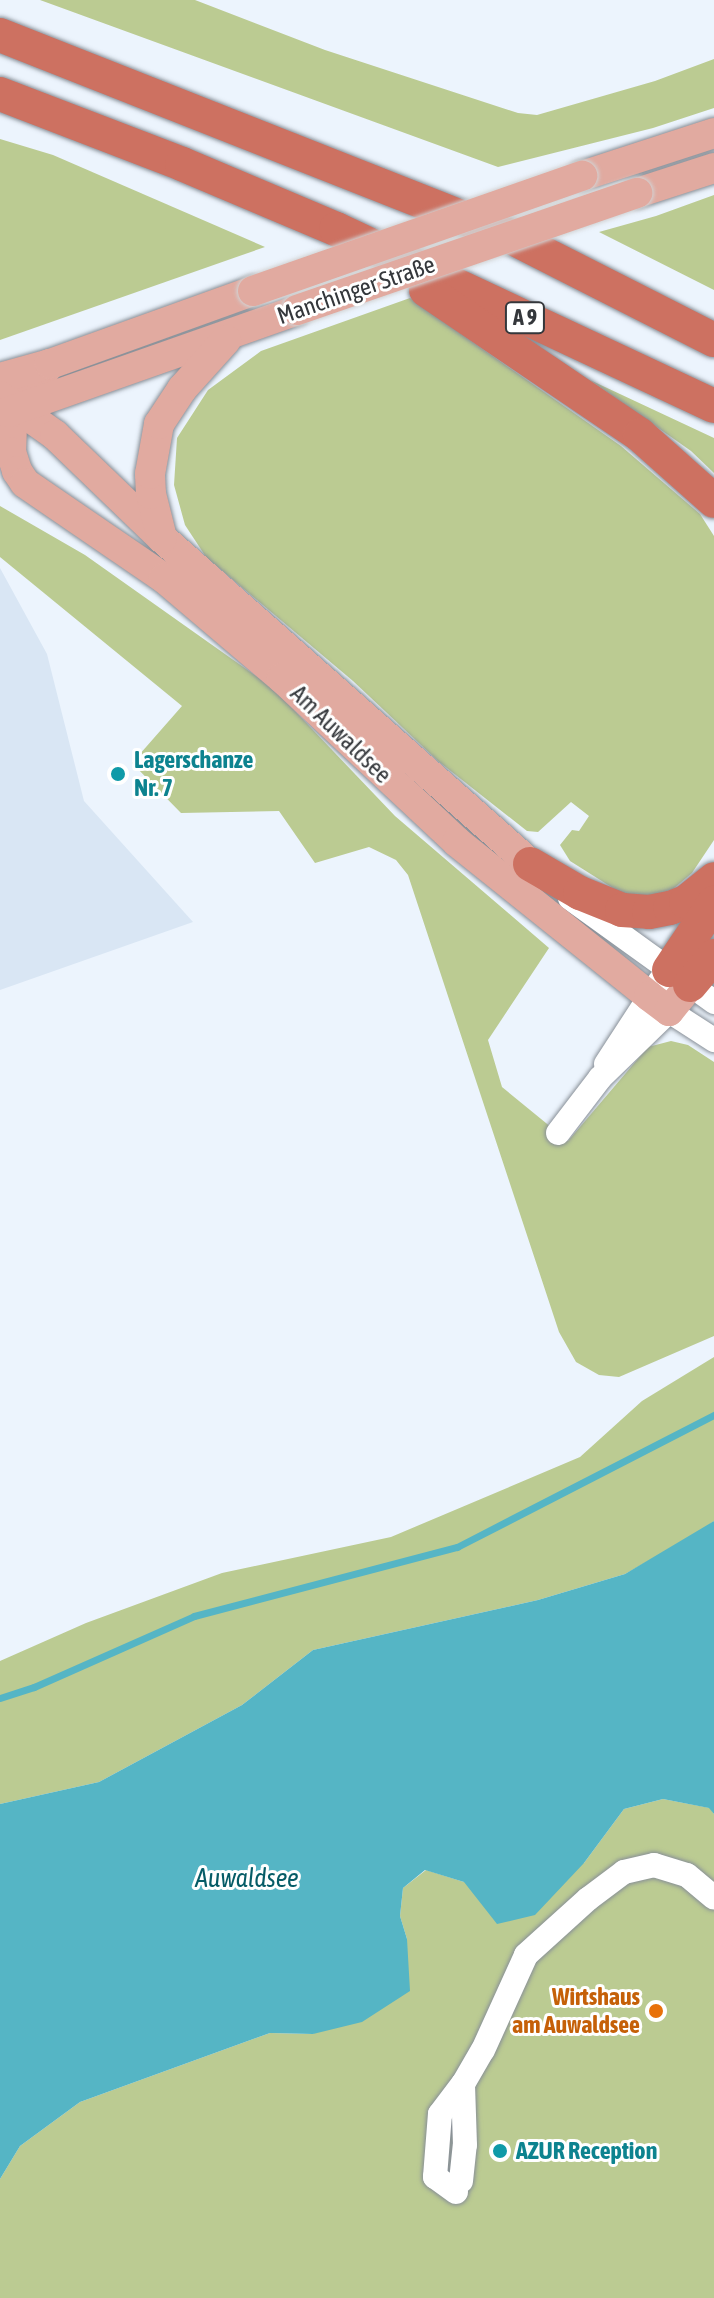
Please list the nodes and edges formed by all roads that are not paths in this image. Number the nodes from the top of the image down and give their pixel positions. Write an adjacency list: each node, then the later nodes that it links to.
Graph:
1 (0, 35): 7 (highway)
2 (0, 94): 5 (highway, A 9)
3 (714, 133): 8 (main road, Manchinger Straße, bridge)
4 (714, 168): 6 (main road, Manchinger Straße, bridge)
5 (336, 229): 11 (highway, A 9); 13 (highway)
6 (230, 336): 10 (main road, Manchinger Straße); 14 (main road)
7 (714, 340)
8 (50, 364): 9 (main road, Manchinger Straße); 10 (main road, Am Auwaldsee)
9 (0, 378)
10 (6, 406): 12 (main road, Am Auwaldsee); 14 (main road, Am Auwaldsee)
11 (714, 406)
12 (13, 478): 19 (main road, Am Auwaldsee)
13 (714, 501)
14 (162, 538): 15 (main road, Am Auwaldsee)
15 (530, 864): 16 (highway); 19 (street, Am Auwaldsee)
16 (714, 879)
17 (714, 903): 19 (highway)
18 (714, 956): 19 (highway)
19 (678, 993): 20 (street, Am Auwaldsee); 21 (street)
20 (714, 1040)
21 (558, 1133)
22 (714, 1898): 23 (street)
23 (458, 2186)

